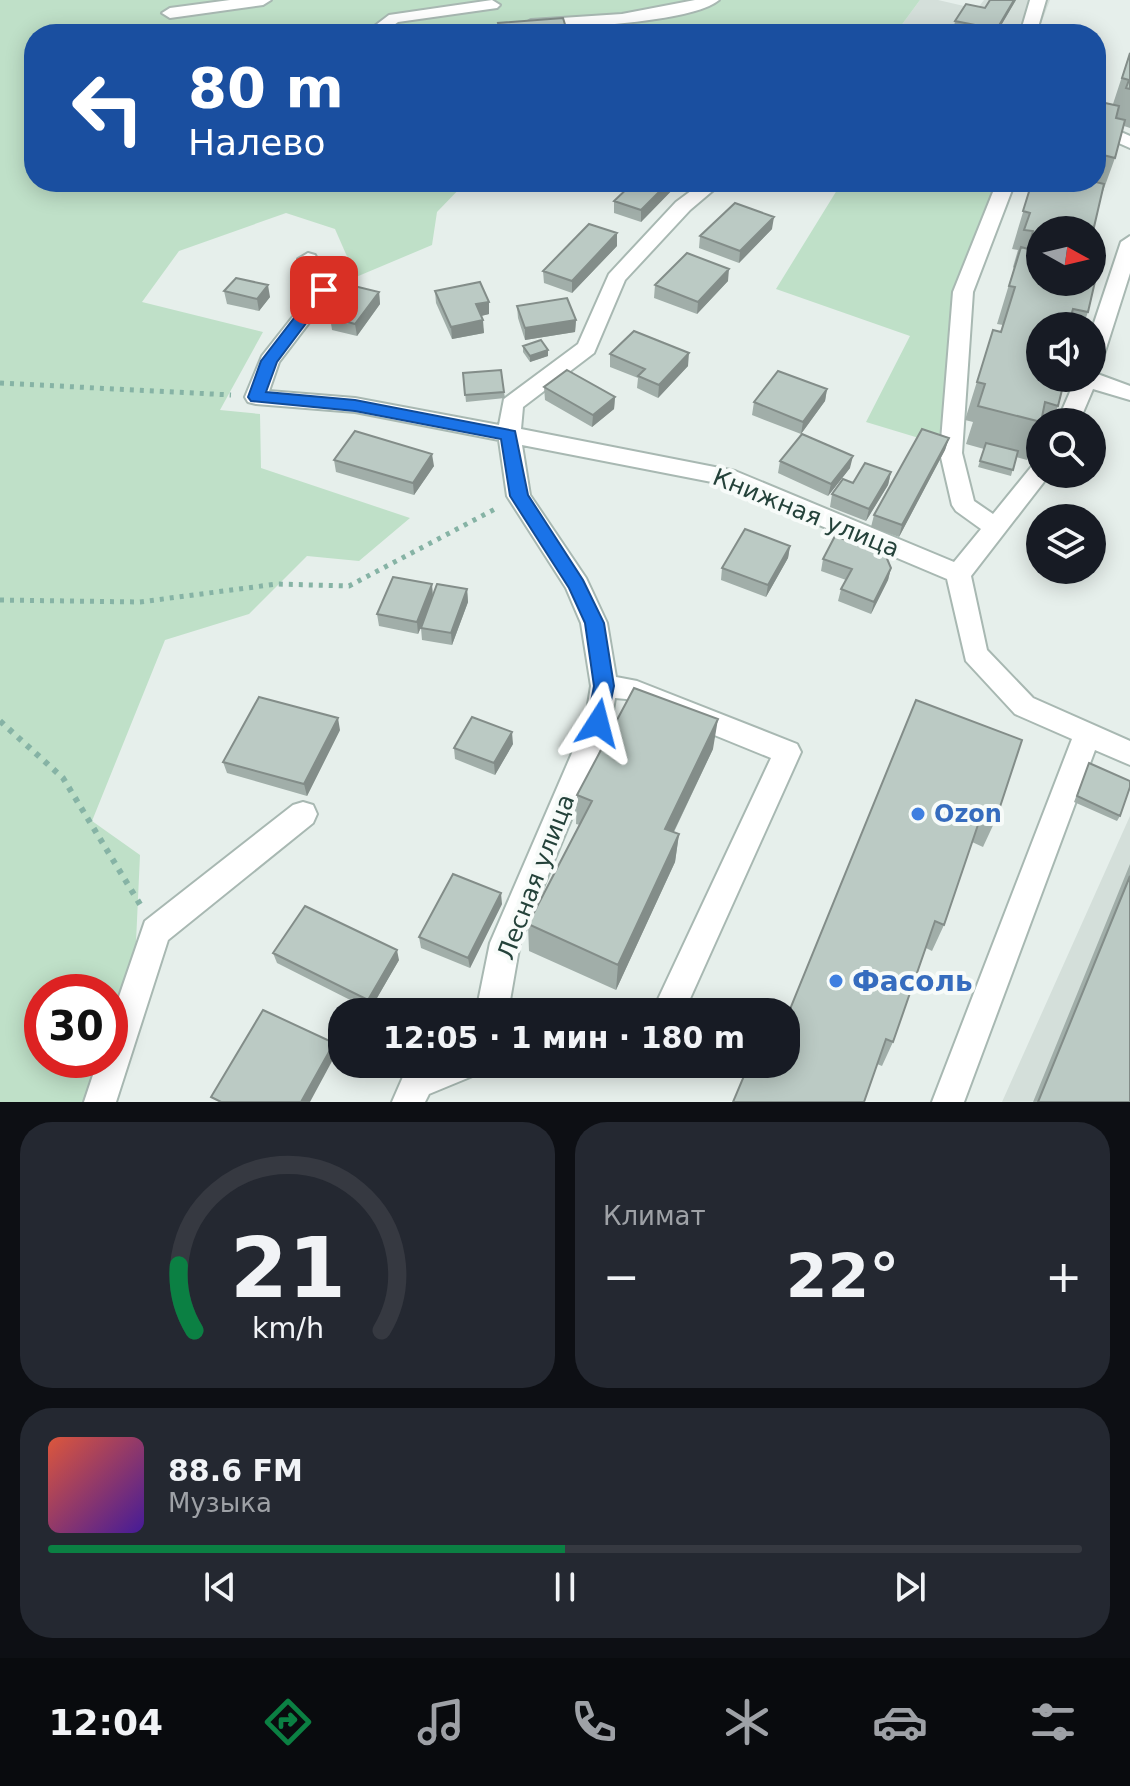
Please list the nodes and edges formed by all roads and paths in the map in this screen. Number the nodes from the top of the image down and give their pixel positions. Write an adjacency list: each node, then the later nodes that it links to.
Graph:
1 (263, 0): 6 (street)
2 (711, 0): 8 (street)
3 (1038, 0): 9 (street)
4 (456, 5): 5 (street); 7 (street)
5 (492, 5)
6 (170, 13)
7 (386, 24)
8 (537, 24)
9 (1031, 24)
10 (1106, 131): 11 (street)
11 (1130, 143)
12 (701, 192): 21 (street, Лесная улица)
13 (1002, 192): 24 (street)
14 (1130, 242): 16 (street)
15 (308, 259): 20 (street)
16 (1106, 317)
17 (1106, 382): 19 (street)
18 (0, 383): 20 (path)
19 (1130, 393)
20 (256, 397): 21 (street, Книжная улица)
21 (509, 435): 23 (street, Лесная улица); 25 (street, Книжная улица)
22 (1027, 488): 24 (street)
23 (519, 496): 26 (path); 27 (street, Лесная улица)
24 (996, 527): 25 (street)
25 (958, 574): 29 (street)
26 (0, 600)
27 (604, 686): 33 (street, Лесная улица); 34 (street)
28 (0, 721): 32 (path)
29 (1087, 735): 30 (street); 38 (street)
30 (1130, 753)
31 (303, 814): 32 (street)
32 (156, 931): 36 (street)
33 (495, 998)
34 (674, 998)
35 (428, 1078): 37 (street)
36 (100, 1102)
37 (408, 1102)
38 (948, 1102)

